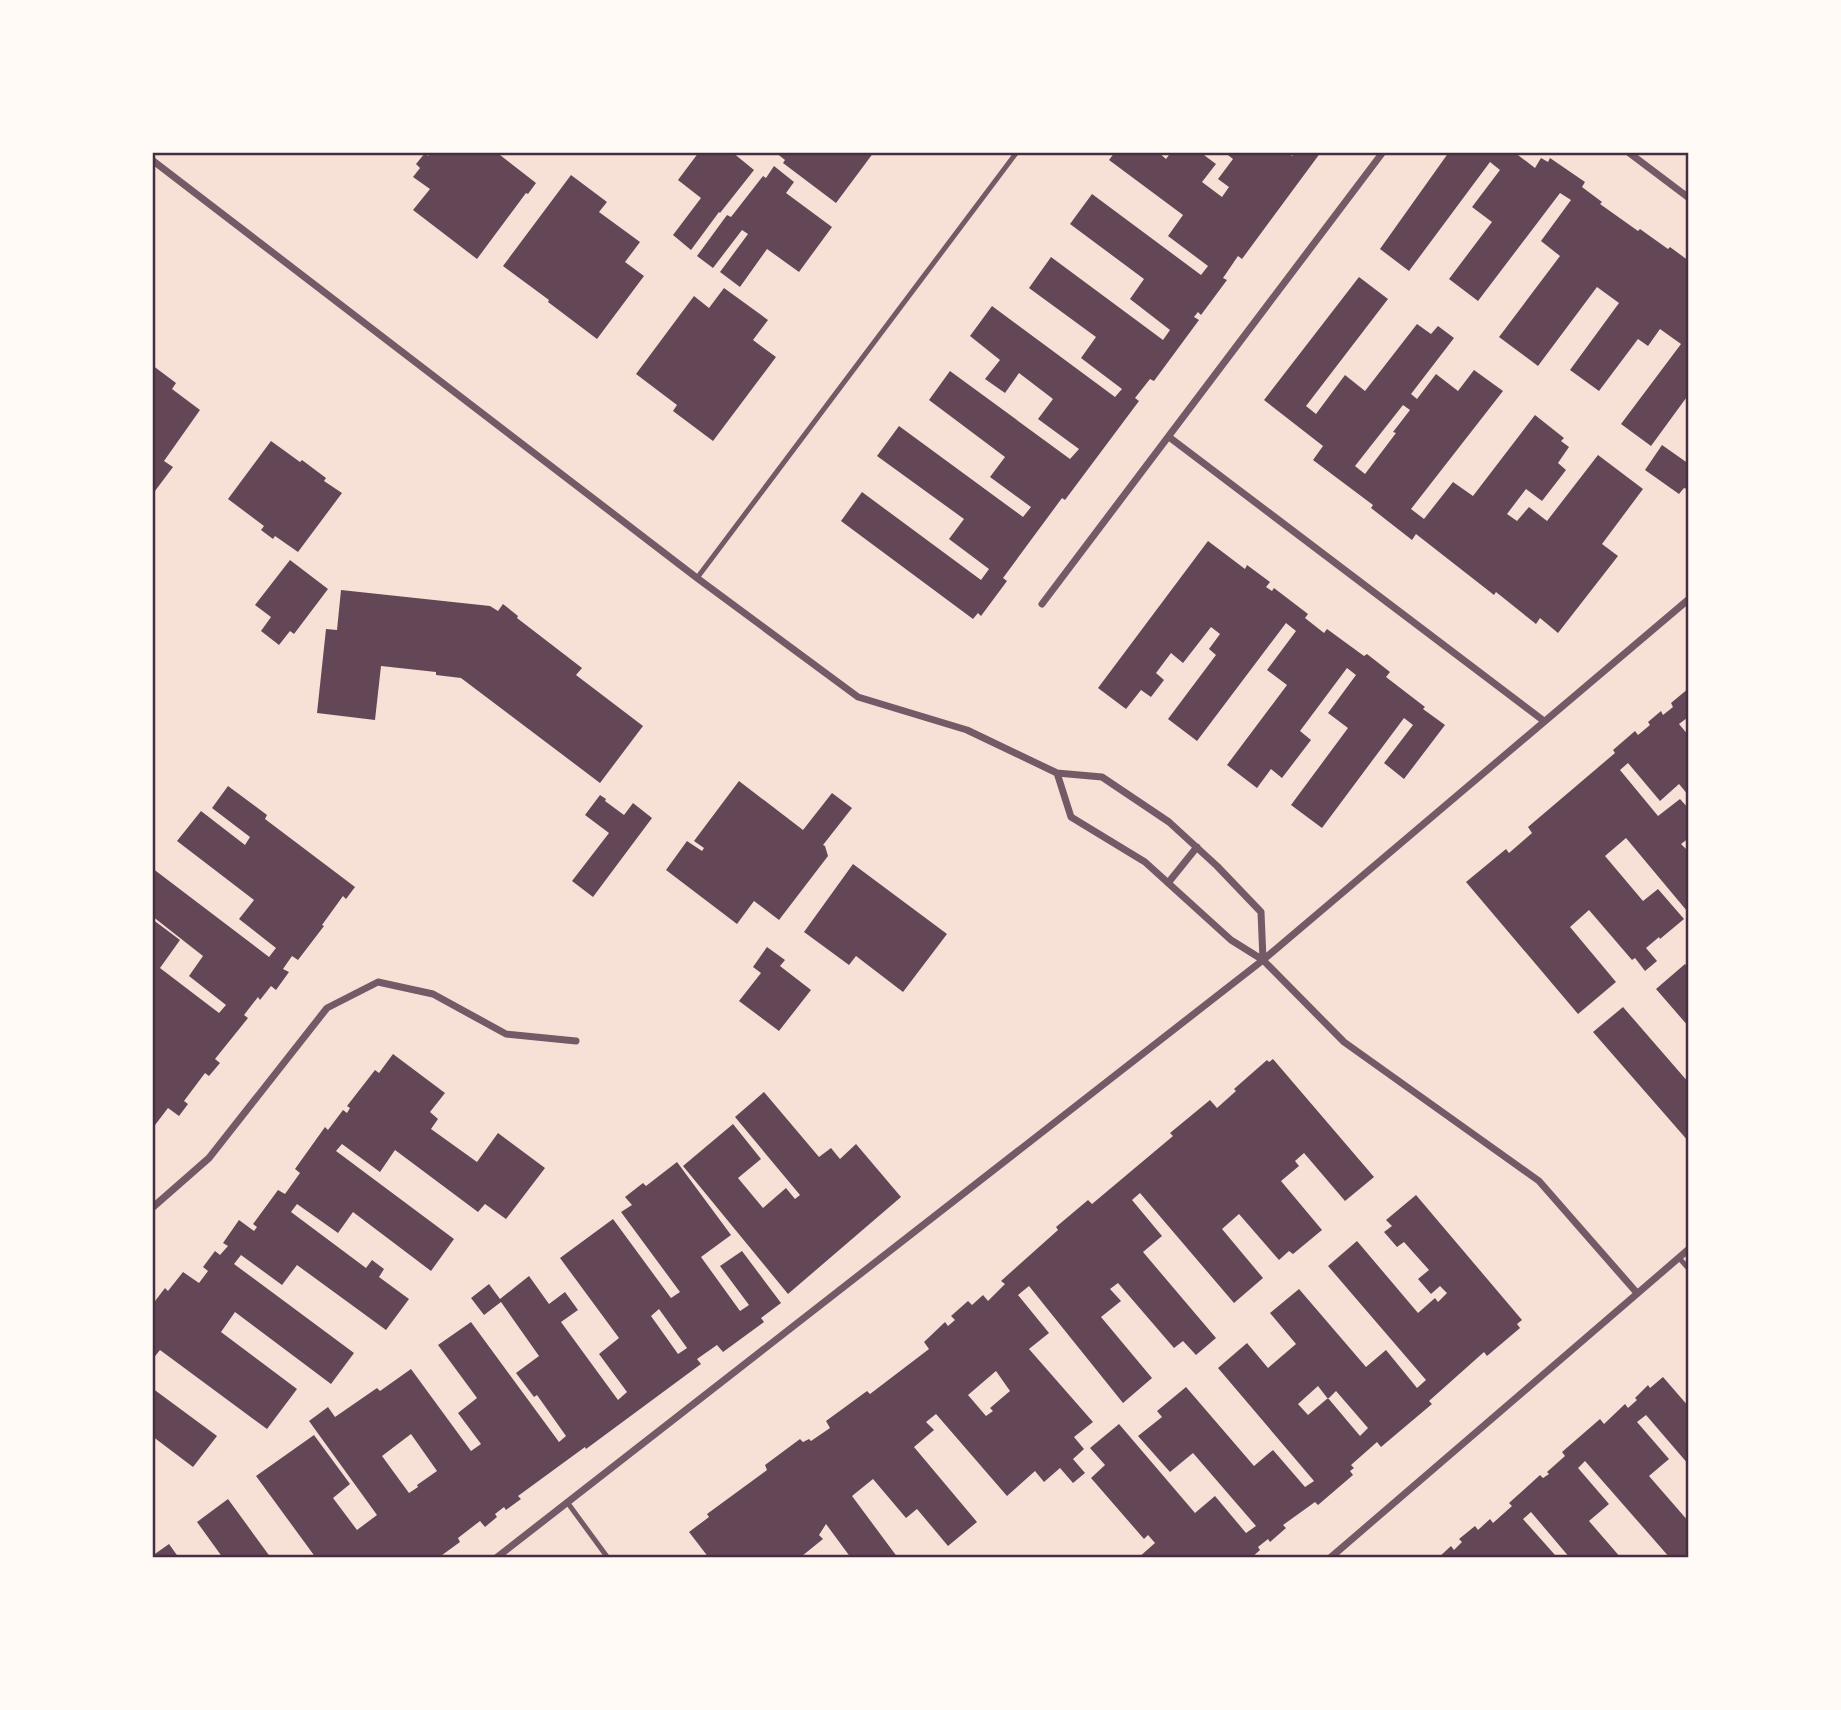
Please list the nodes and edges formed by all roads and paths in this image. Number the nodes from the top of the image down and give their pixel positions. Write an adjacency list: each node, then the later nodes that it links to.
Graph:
1 (1017, 152): 7 (lane)
2 (1383, 152): 6 (street)
3 (1628, 152): 5 (street)
4 (152, 160): 7 (street)
5 (1689, 198)
6 (1169, 437): 9 (street); 10 (street)
7 (697, 578): 11 (street)
8 (1689, 599): 10 (street)
9 (1042, 604)
10 (1544, 721): 14 (street)
11 (1057, 773): 12 (street); 13 (street)
12 (1197, 847): 13 (street); 14 (street)
13 (1168, 883): 14 (street)
14 (1263, 960): 20 (street); 21 (street)
15 (576, 1041): 16 (street)
16 (152, 1208)
17 (1689, 1249): 18 (street)
18 (1679, 1258): 19 (lane); 20 (street)
19 (1689, 1269)
20 (1637, 1293): 24 (street)
21 (567, 1502): 22 (street); 23 (lane)
22 (496, 1558)
23 (608, 1558)
24 (1330, 1558)

